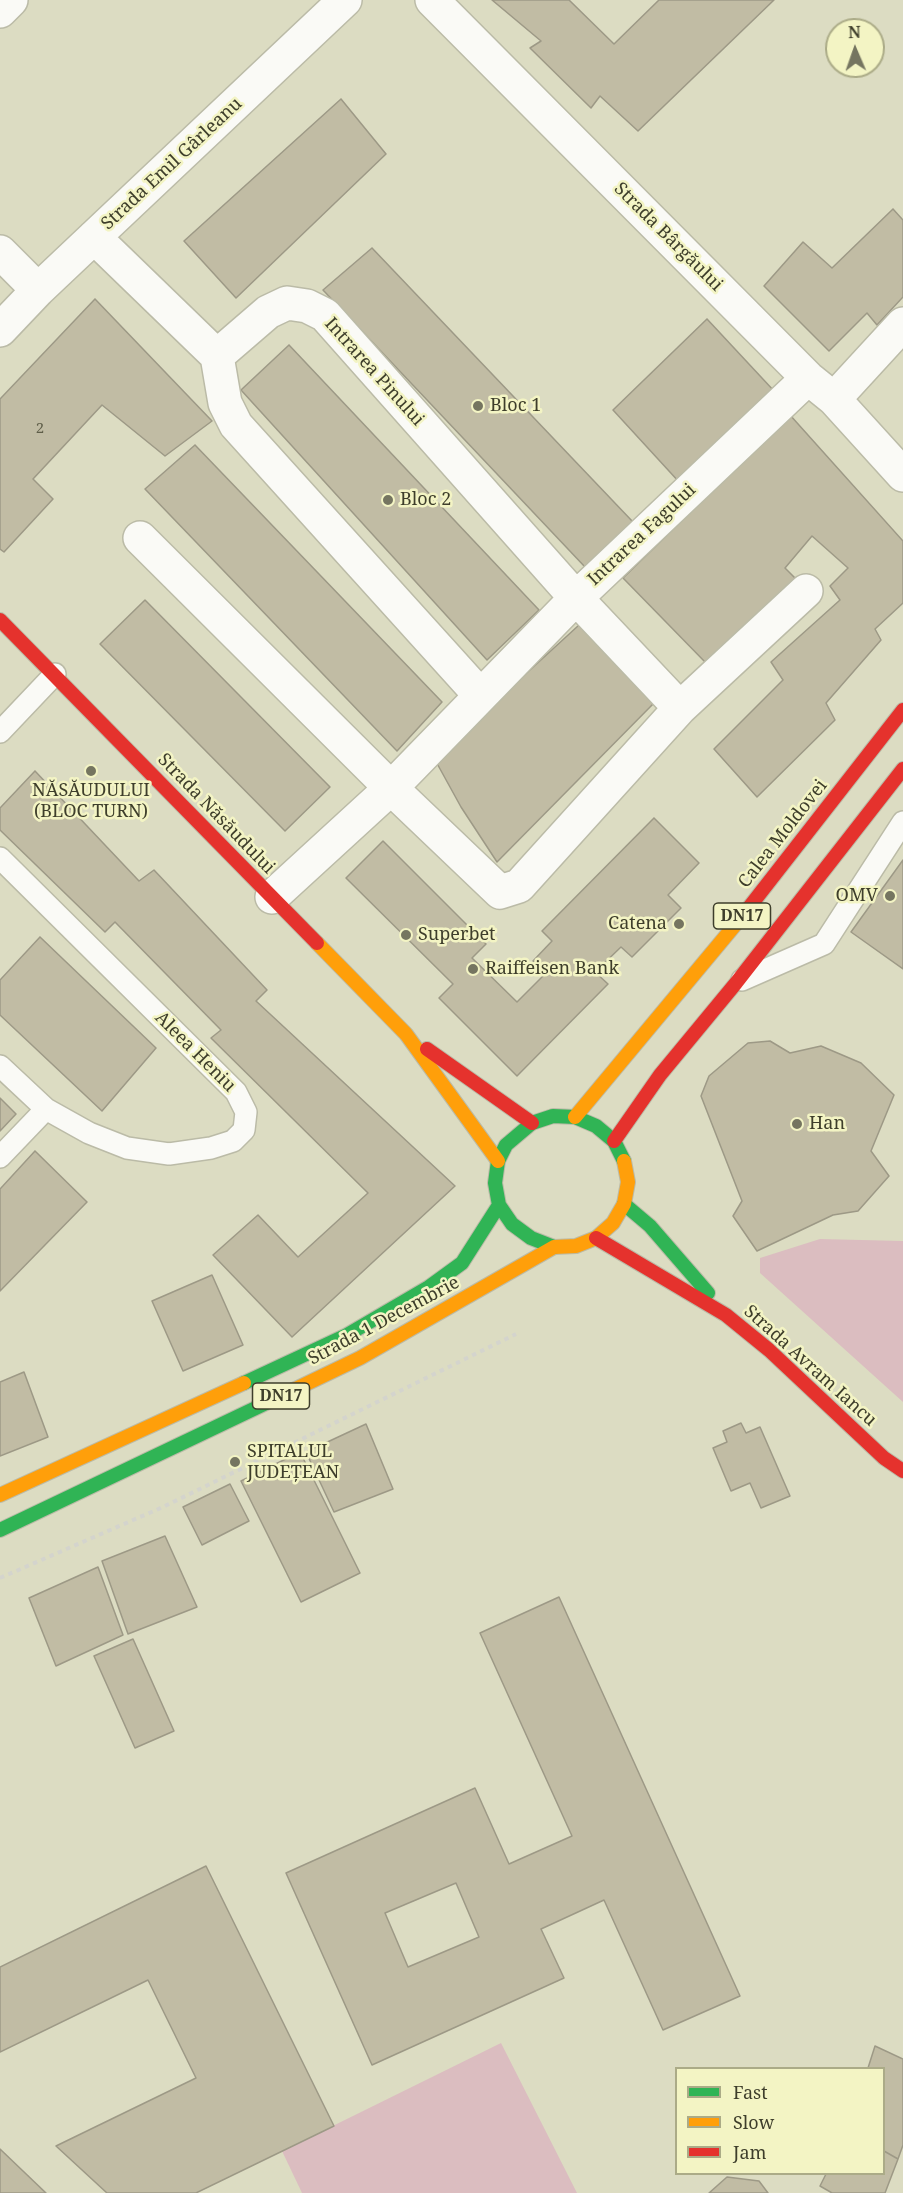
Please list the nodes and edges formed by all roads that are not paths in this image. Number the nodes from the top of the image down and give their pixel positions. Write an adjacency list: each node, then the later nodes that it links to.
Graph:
1 (11, 0): 4 (street)
2 (345, 0): 5 (street, Strada Emil Gârleanu)
3 (432, 0): 11 (street, Strada Bârgăului)
4 (0, 11)
5 (94, 237): 7 (street, Strada Emil Gârleanu); 10 (street)
6 (0, 252): 7 (street)
7 (38, 290): 9 (street, Strada Emil Gârleanu)
8 (903, 324): 12 (street)
9 (0, 330)
10 (217, 356): 16 (street, Intrarea Pinului); 19 (street)
11 (808, 378): 12 (street, Strada Bârgăului); 16 (street, Intrarea Fagului)
12 (834, 399): 13 (street, Strada Bârgăului)
13 (903, 475)
14 (140, 538): 24 (street)
15 (806, 591): 20 (street)
16 (576, 598): 19 (street, Intrarea Fagului); 20 (street)
17 (0, 620): 18 (main road, Strada Năsăudului)
18 (55, 674): 22 (lane); 27 (main road, Strada Năsăudului)
19 (480, 695): 24 (street, Intrarea Fagului)
20 (680, 708): 24 (street)
21 (903, 710): 32 (main road, Calea Moldovei / DN17)
22 (0, 732)
23 (902, 771): 28 (main road, DN17)
24 (391, 788): 27 (street, Intrarea Fagului)
25 (903, 822): 28 (lane)
26 (0, 858): 31 (lane, Aleea Heniu)
27 (272, 897): 29 (main road, Strada Năsăudului)
28 (736, 983): 34 (main road, DN17)
29 (406, 1034): 33 (main road, Strada Năsăudului); 36 (main road, Strada Năsăudului)
30 (0, 1066): 31 (lane, Aleea Heniu)
31 (46, 1109): 35 (lane)
32 (575, 1117): 33 (main road, DN17); 34 (main road, DN17)
33 (532, 1123): 36 (main road, DN17)
34 (614, 1141): 37 (main road, DN17)
35 (0, 1157)
36 (498, 1161): 38 (main road)
37 (624, 1204): 39 (main road, DN17); 41 (main road, Strada Avram Iancu)
38 (499, 1205): 40 (main road); 43 (main road, Strada 1 Decembrie / DN17)
39 (596, 1238): 40 (main road, DN17); 41 (main road, Strada Avram Iancu)
40 (554, 1247): 44 (main road, Strada 1 Decembrie / DN17)
41 (726, 1315): 42 (main road, Strada Avram Iancu)
42 (901, 1472)
43 (0, 1495)
44 (0, 1530)

